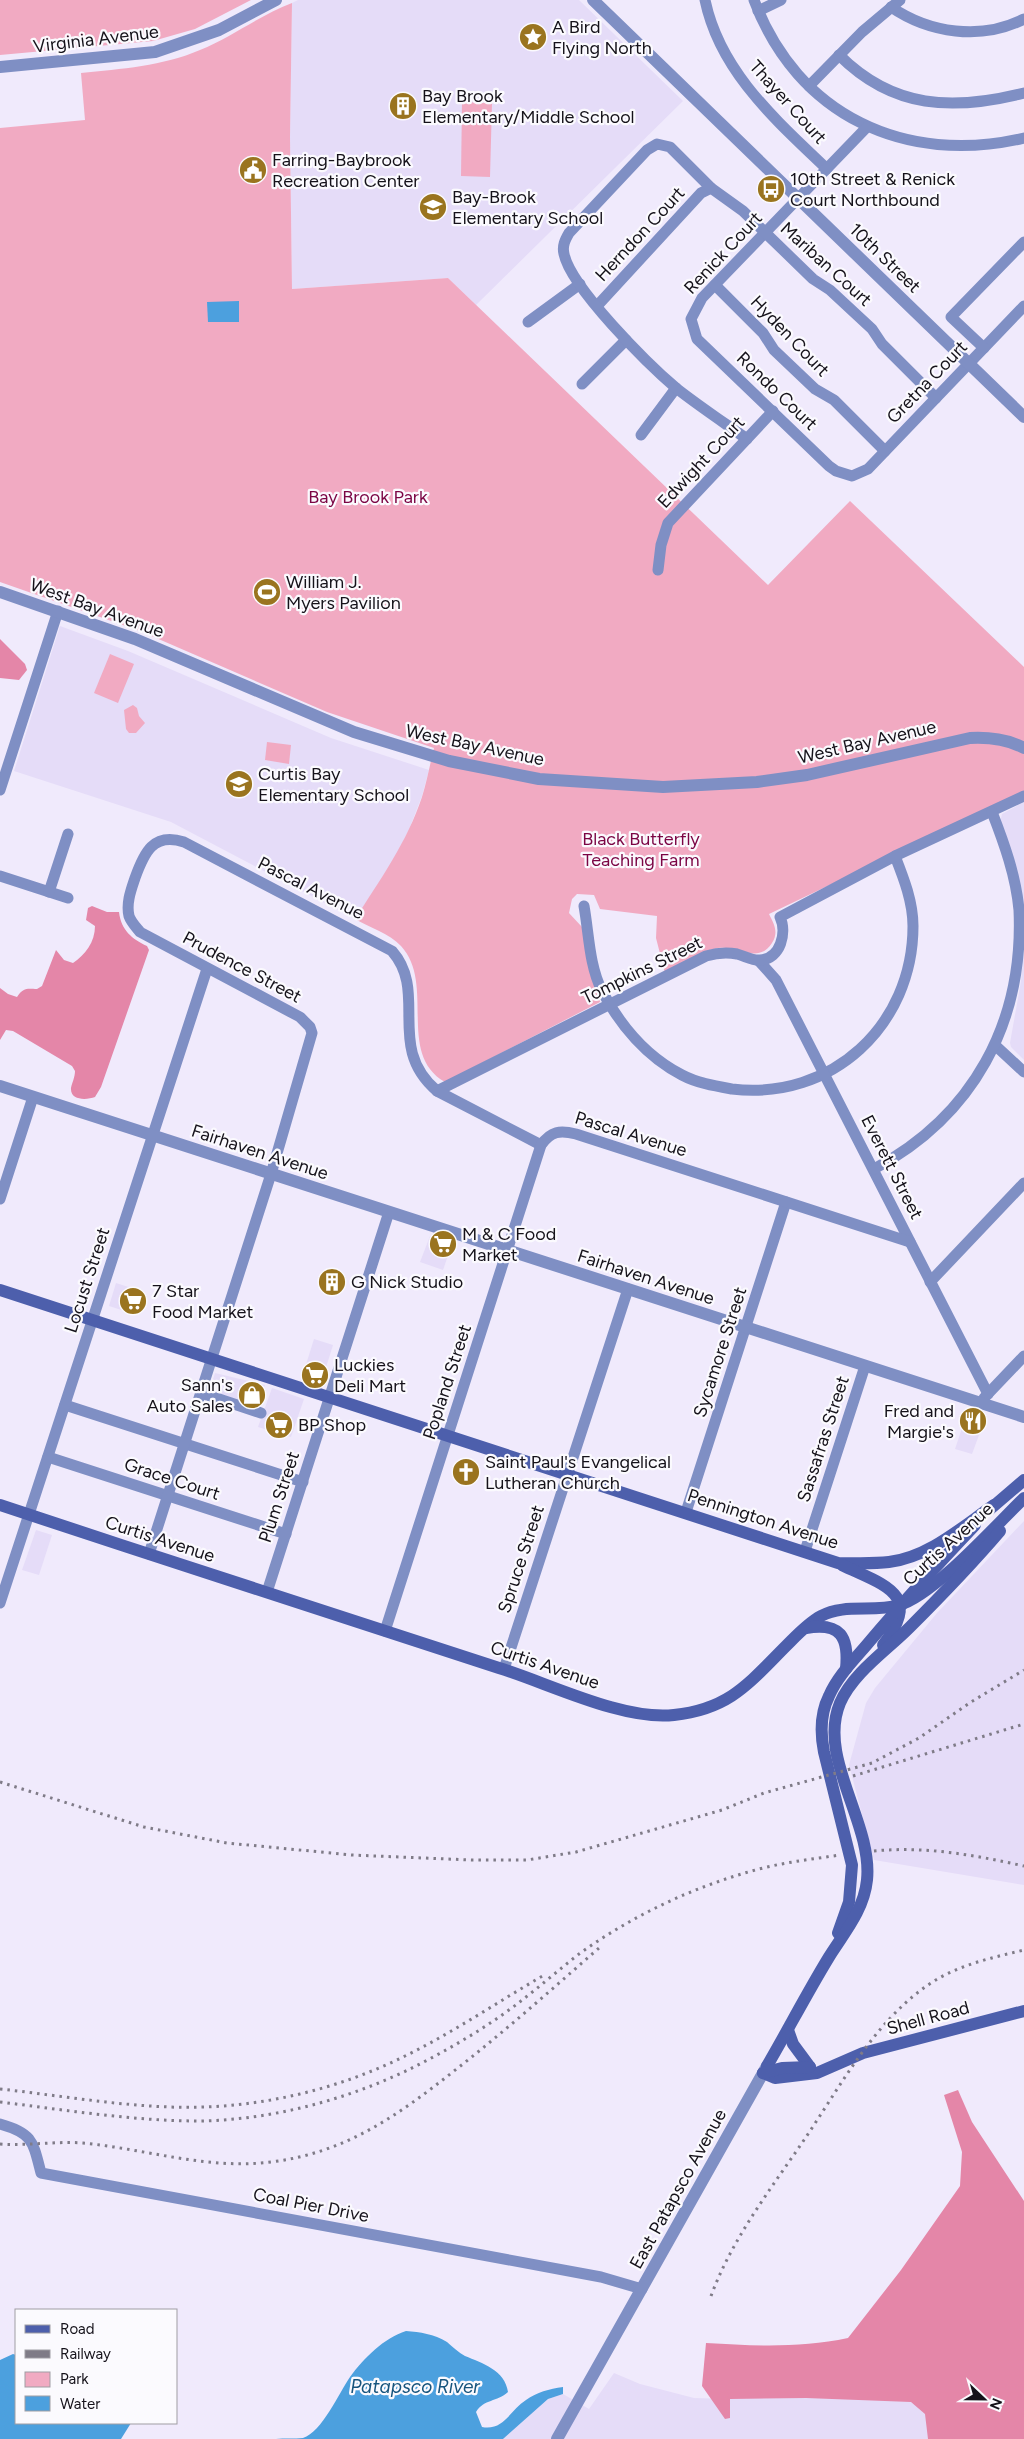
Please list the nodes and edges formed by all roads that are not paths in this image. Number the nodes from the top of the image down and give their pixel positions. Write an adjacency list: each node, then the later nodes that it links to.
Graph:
1 (276, 0): 10 (street, Virginia Avenue)
2 (593, 0): 17 (street, 10th Street)
3 (705, 0): 15 (street, Thayer Court)
4 (754, 0): 7 (street)
5 (781, 0): 7 (street)
6 (896, 4): 8 (street); 9 (street)
7 (758, 11): 11 (street)
8 (1024, 19)
9 (839, 55): 11 (street); 12 (street)
10 (0, 67)
11 (809, 86): 13 (street)
12 (1024, 94)
13 (867, 127): 14 (street); 15 (street, Renick Court)
14 (1024, 138)
15 (827, 169): 17 (street, Renick Court)
16 (711, 188): 18 (street, Mariban Court); 20 (street, Mariban Court); 22 (street, Herndon Court)
17 (798, 198): 18 (street, Renick Court); 28 (street, 10th Street)
18 (766, 232): 21 (street, Renick Court); 31 (street, Mariban Court)
19 (1024, 242): 27 (street)
20 (580, 284): 22 (street); 25 (street)
21 (714, 285): 24 (street, Renick Court); 36 (street, Hyden Court)
22 (597, 306): 26 (street)
23 (1024, 306): 27 (street, Gretna Court)
24 (691, 319): 32 (street, Rondo Court)
25 (528, 322)
26 (626, 340): 29 (street); 30 (street)
27 (984, 348): 28 (street, Gretna Court)
28 (969, 364): 31 (street, Gretna Court); 33 (street, 10th Street)
29 (582, 384)
30 (676, 388): 34 (street); 35 (street)
31 (936, 398): 36 (street, Gretna Court)
32 (773, 411): 35 (street, Edwight Court); 37 (street, Rondo Court)
33 (1024, 417)
34 (640, 435)
35 (747, 439): 38 (street, Edwight Court)
36 (886, 451): 37 (street, Gretna Court)
37 (852, 476)
38 (658, 570)
39 (0, 592): 40 (street, West Bay Avenue)
40 (58, 611): 41 (street, West Bay Avenue); 42 (street)
41 (1024, 748)
42 (0, 790)
43 (1024, 796): 44 (street)
44 (992, 812): 47 (street); 55 (street)
45 (68, 834): 49 (street)
46 (184, 842): 53 (street, Prudence Street); 59 (street, Pascal Avenue)
47 (896, 856): 52 (street); 57 (street)
48 (0, 876): 49 (street)
49 (49, 892): 50 (street)
50 (68, 898)
51 (584, 906): 54 (street)
52 (759, 961): 54 (street, Tompkins Street); 57 (street, Everett Street)
53 (208, 969): 61 (street, Locust Street); 64 (street, Prudence Street)
54 (610, 1005): 57 (street); 59 (street, Tompkins Street)
55 (997, 1047): 56 (street); 63 (street)
56 (1024, 1072)
57 (825, 1074): 63 (street, Everett Street)
58 (0, 1086): 60 (street, Fairhaven Avenue)
59 (437, 1091): 62 (street, Pascal Avenue)
60 (33, 1097): 61 (street, Fairhaven Avenue); 66 (street)
61 (153, 1136): 64 (street, Fairhaven Avenue); 74 (street, Locust Street)
62 (541, 1145): 67 (street, Pascal Avenue); 70 (street, Popland Street)
63 (874, 1169): 69 (street, Everett Street)
64 (271, 1174): 68 (street, Fairhaven Avenue); 77 (street)
65 (1024, 1183): 71 (street)
66 (0, 1199)
67 (786, 1202): 69 (street, Pascal Avenue); 75 (street, Sycamore Street)
68 (389, 1212): 70 (street, Fairhaven Avenue); 80 (street, Plum Street)
69 (910, 1242): 71 (street, Everett Street)
70 (508, 1250): 72 (street, Fairhaven Avenue); 85 (street, Popland Street)
71 (930, 1282): 81 (street, Everett Street)
72 (628, 1289): 75 (street, Fairhaven Avenue); 88 (street, Spruce Street)
73 (0, 1290): 74 (main road, Pennington Avenue)
74 (92, 1320): 77 (main road, Pennington Avenue); 82 (street, Locust Street)
75 (746, 1328): 78 (street, Fairhaven Avenue); 96 (street, Sycamore Street)
76 (1024, 1356): 81 (street)
77 (212, 1358): 79 (street); 80 (main road, Pennington Avenue)
78 (865, 1366): 81 (street, Fairhaven Avenue); 99 (street, Sassafras Street)
79 (200, 1393): 83 (street); 86 (street)
80 (330, 1396): 85 (main road, Pennington Avenue); 90 (street, Plum Street)
81 (983, 1398): 84 (street, Fairhaven Avenue)
82 (64, 1405): 86 (street); 87 (street, Locust Street)
83 (260, 1413)
84 (1024, 1417)
85 (448, 1434): 88 (main road, Pennington Avenue); 106 (street, Popland Street)
86 (184, 1444): 90 (street); 91 (street)
87 (48, 1457): 91 (street, Grace Court); 97 (street, Locust Street)
88 (568, 1473): 96 (main road, Pennington Avenue); 107 (street, Spruce Street)
89 (1024, 1480): 94 (main road, East Patapsco Avenue)
90 (303, 1482): 98 (street, Plum Street)
91 (167, 1496): 98 (street, Grace Court); 100 (street)
92 (1024, 1498): 104 (main road, Curtis Avenue)
93 (1024, 1503): 109 (main road, East Patapsco Avenue)
94 (994, 1505): 101 (main road, Pennington Avenue); 104 (main road, East Patapsco Avenue)
95 (0, 1506): 97 (main road, Curtis Avenue)
96 (686, 1512): 99 (main road, Pennington Avenue)
97 (28, 1515): 100 (main road, Curtis Avenue); 103 (street, Locust Street)
98 (286, 1534): 102 (street, Plum Street)
99 (805, 1551): 101 (main road, Pennington Avenue)
100 (149, 1554): 102 (main road, Curtis Avenue)
101 (838, 1563): 104 (main road)
102 (267, 1592): 106 (main road, Curtis Avenue)
103 (0, 1603)
104 (900, 1605): 105 (main road, Curtis Avenue); 108 (main road, East Patapsco Avenue); 109 (main road)
105 (804, 1628): 107 (main road, Curtis Avenue); 108 (main road)
106 (386, 1631): 107 (main road, Curtis Avenue)
107 (504, 1669)
108 (846, 1669): 110 (main road, East Patapsco Avenue)
109 (857, 1678): 110 (main road, East Patapsco Avenue)
110 (829, 1957): 112 (main road, East Patapsco Avenue)
111 (1024, 2011): 113 (main road, Shell Road)
112 (788, 2030): 114 (main road); 115 (main road, East Patapsco Avenue)
113 (842, 2062): 114 (main road, Shell Road); 115 (main road, Shell Road)
114 (810, 2067): 115 (main road, Shell Road)
115 (765, 2070): 117 (street, East Patapsco Avenue)
116 (0, 2124): 117 (street, Coal Pier Drive)
117 (642, 2289): 118 (street, East Patapsco Avenue)
118 (557, 2439)

